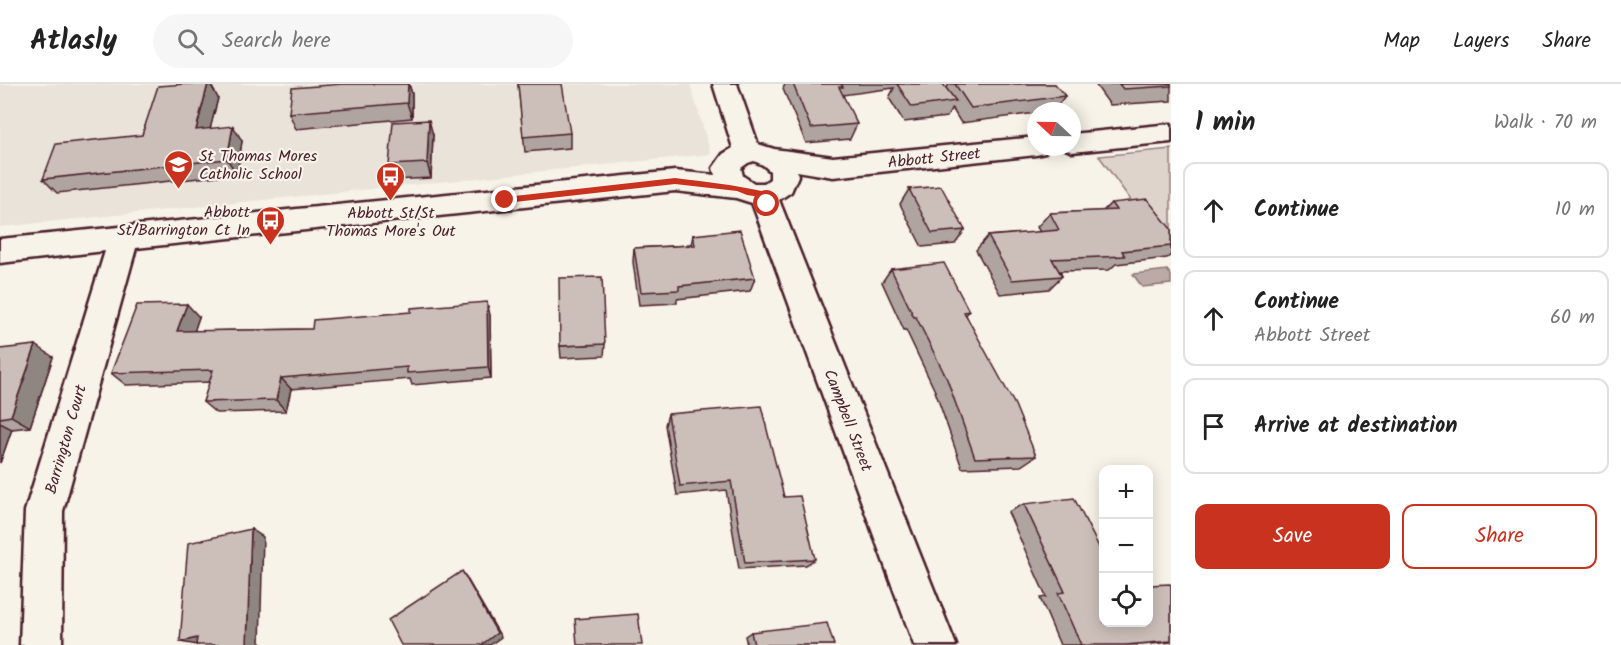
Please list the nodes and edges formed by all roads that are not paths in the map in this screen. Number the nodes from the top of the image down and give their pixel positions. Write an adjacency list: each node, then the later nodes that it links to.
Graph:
1 (724, 84): 5 (street)
2 (1171, 133): 3 (street)
3 (1081, 142)
4 (1027, 148): 6 (street, Abbott Street)
5 (751, 158): 6 (street, Abbott Street); 7 (street, Abbott Street); 8 (street); 8 (street)
6 (833, 166): 8 (street, Abbott Street)
7 (675, 181): 8 (street, Abbott Street); 9 (street, Abbott Street)
8 (761, 189): 12 (street, Campbell Street)
9 (124, 238): 10 (street, Abbott Street); 11 (street, Barrington Court)
10 (0, 251)
11 (41, 645)
12 (935, 645)

